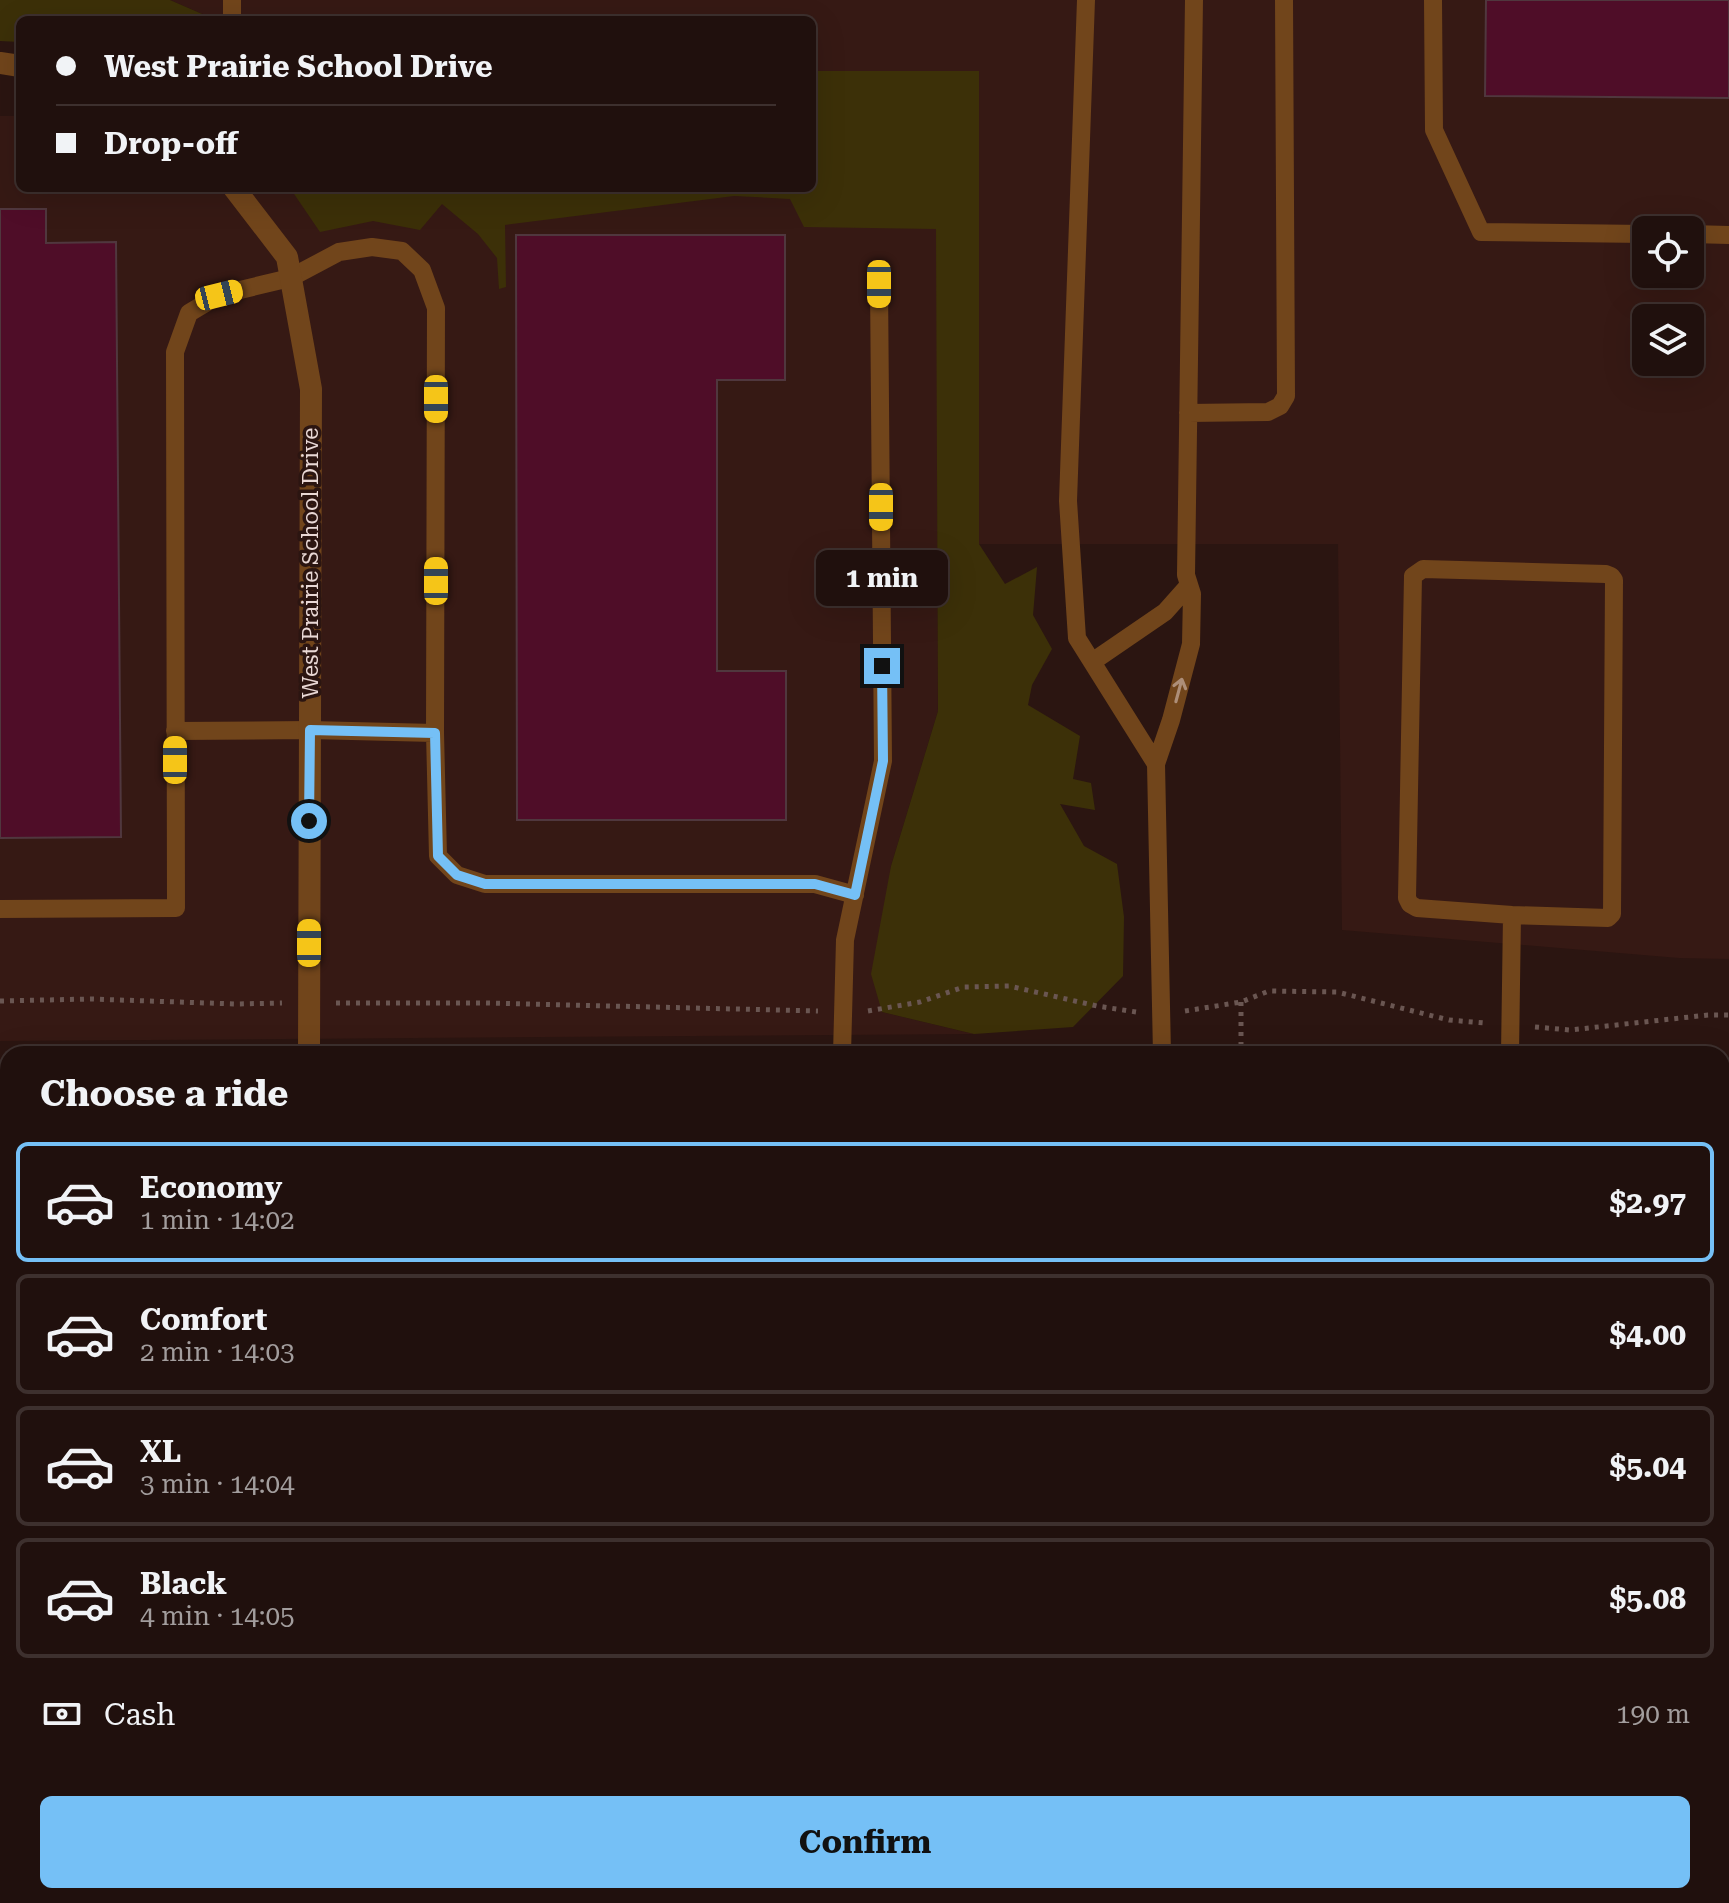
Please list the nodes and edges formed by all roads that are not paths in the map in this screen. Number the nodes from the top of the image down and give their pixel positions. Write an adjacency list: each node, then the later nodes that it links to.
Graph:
1 (1086, 0): 13 (lane)
2 (1194, 0): 11 (lane)
3 (1284, 0): 11 (lane)
4 (1433, 0): 6 (lane)
5 (237, 192): 9 (street, West Prairie School Drive)
6 (1632, 234)
7 (1704, 234): 8 (lane)
8 (1729, 235)
9 (290, 278): 14 (street, West Prairie School Drive); 15 (lane); 16 (lane)
10 (879, 284): 18 (lane)
11 (1188, 413): 12 (lane)
12 (1189, 585): 13 (lane); 17 (lane, one-way to 12)
13 (1092, 662): 17 (lane)
14 (310, 730): 15 (lane); 16 (lane); 21 (street, West Prairie School Drive)
15 (175, 731): 19 (lane)
16 (435, 733): 18 (lane)
17 (1156, 764): 23 (lane)
18 (855, 895): 22 (lane)
19 (0, 909)
20 (1512, 915): 20 (lane); 24 (lane)
21 (309, 1046)
22 (842, 1046)
23 (1162, 1046)
24 (1510, 1046)

